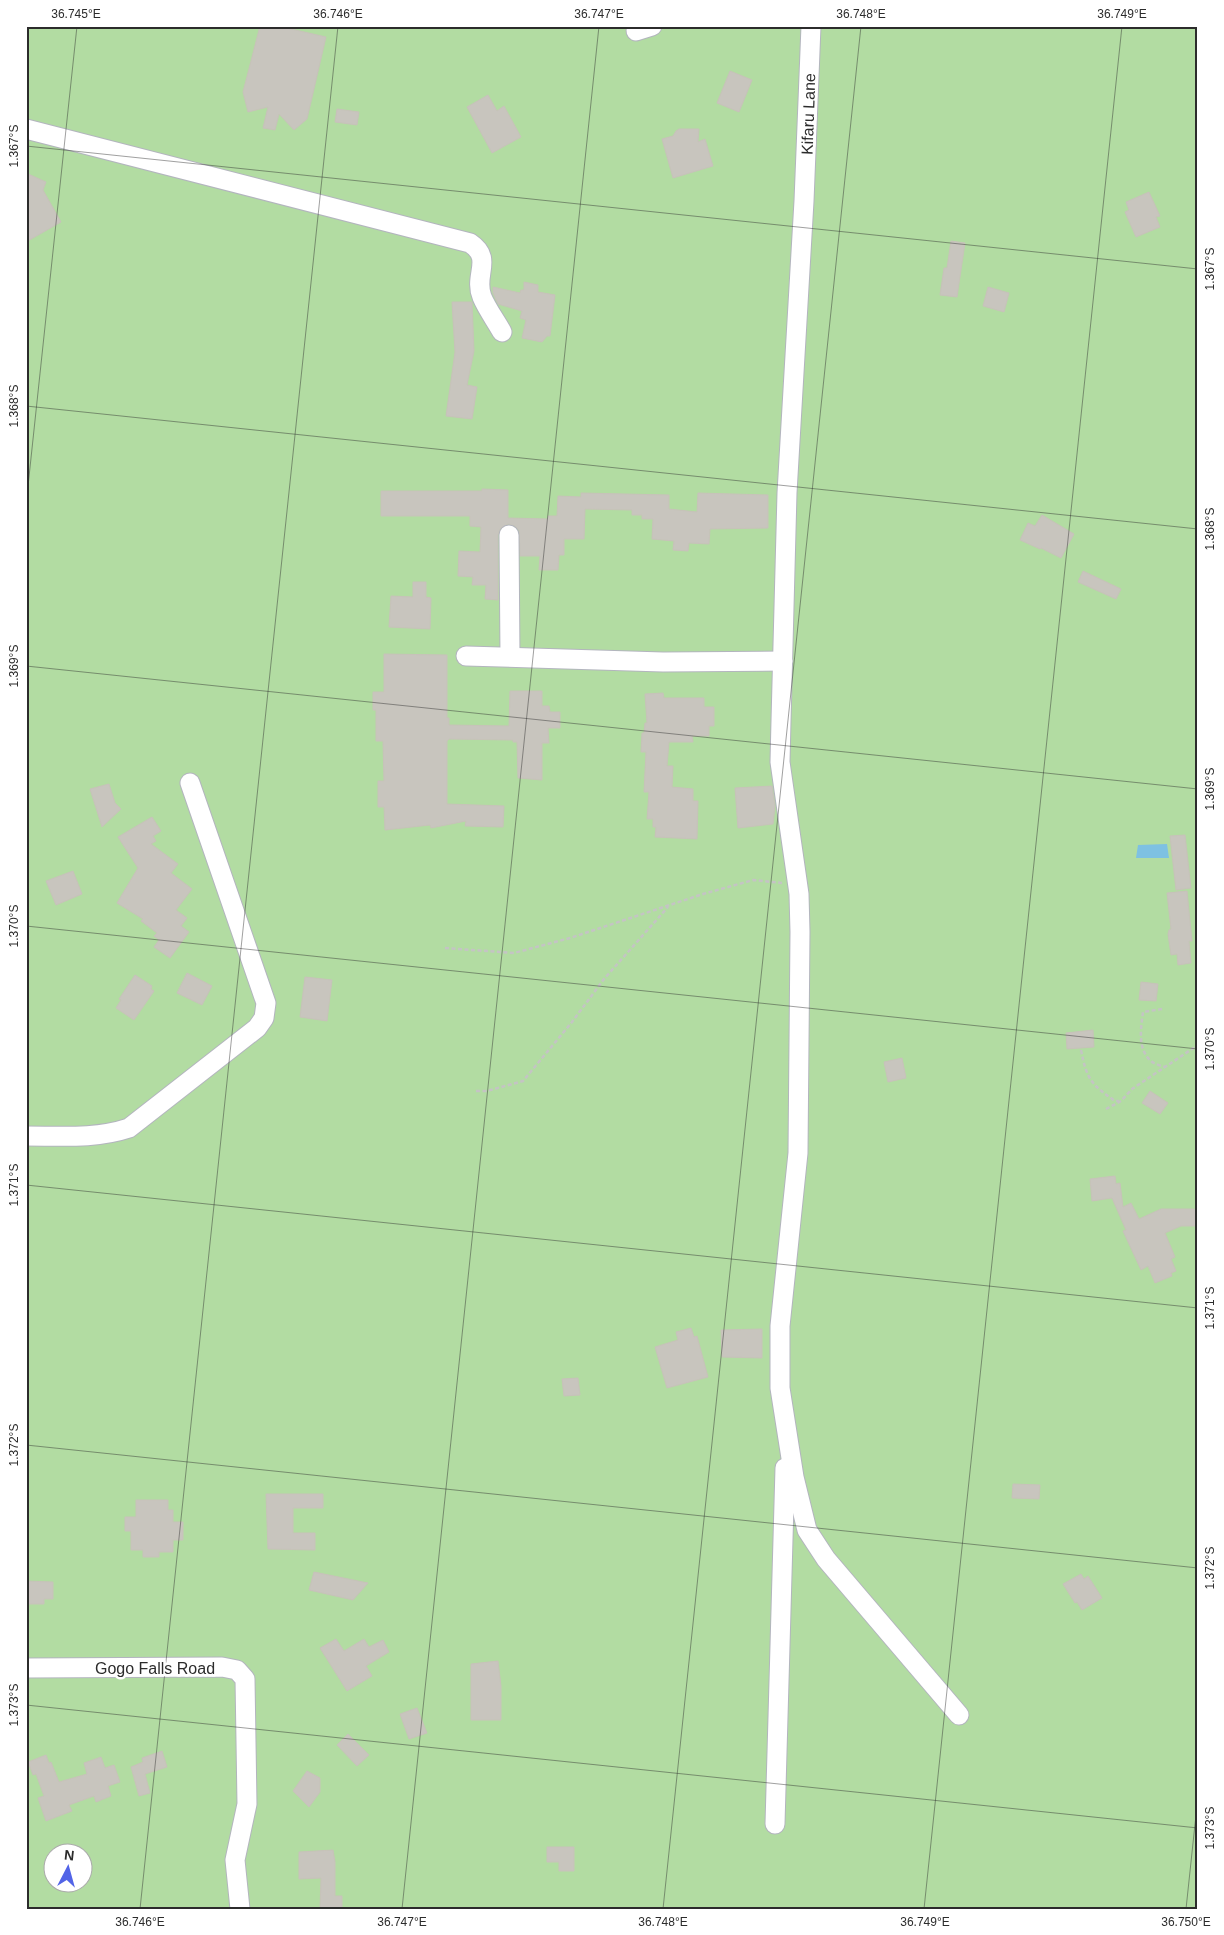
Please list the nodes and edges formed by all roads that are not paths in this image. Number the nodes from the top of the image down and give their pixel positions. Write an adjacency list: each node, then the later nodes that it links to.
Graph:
1 (810, 26): 7 (street, Kifaru Lane)
2 (26, 129): 3 (street)
3 (502, 332)
4 (509, 535): 6 (street)
5 (466, 656): 6 (street)
6 (510, 656): 7 (street)
7 (783, 661): 10 (street, Kifaru Lane)
8 (190, 783): 9 (street)
9 (26, 1136)
10 (786, 1426): 12 (street); 13 (street)
11 (26, 1668): 14 (street, Gogo Falls Road)
12 (959, 1714)
13 (775, 1824)
14 (240, 1909)

